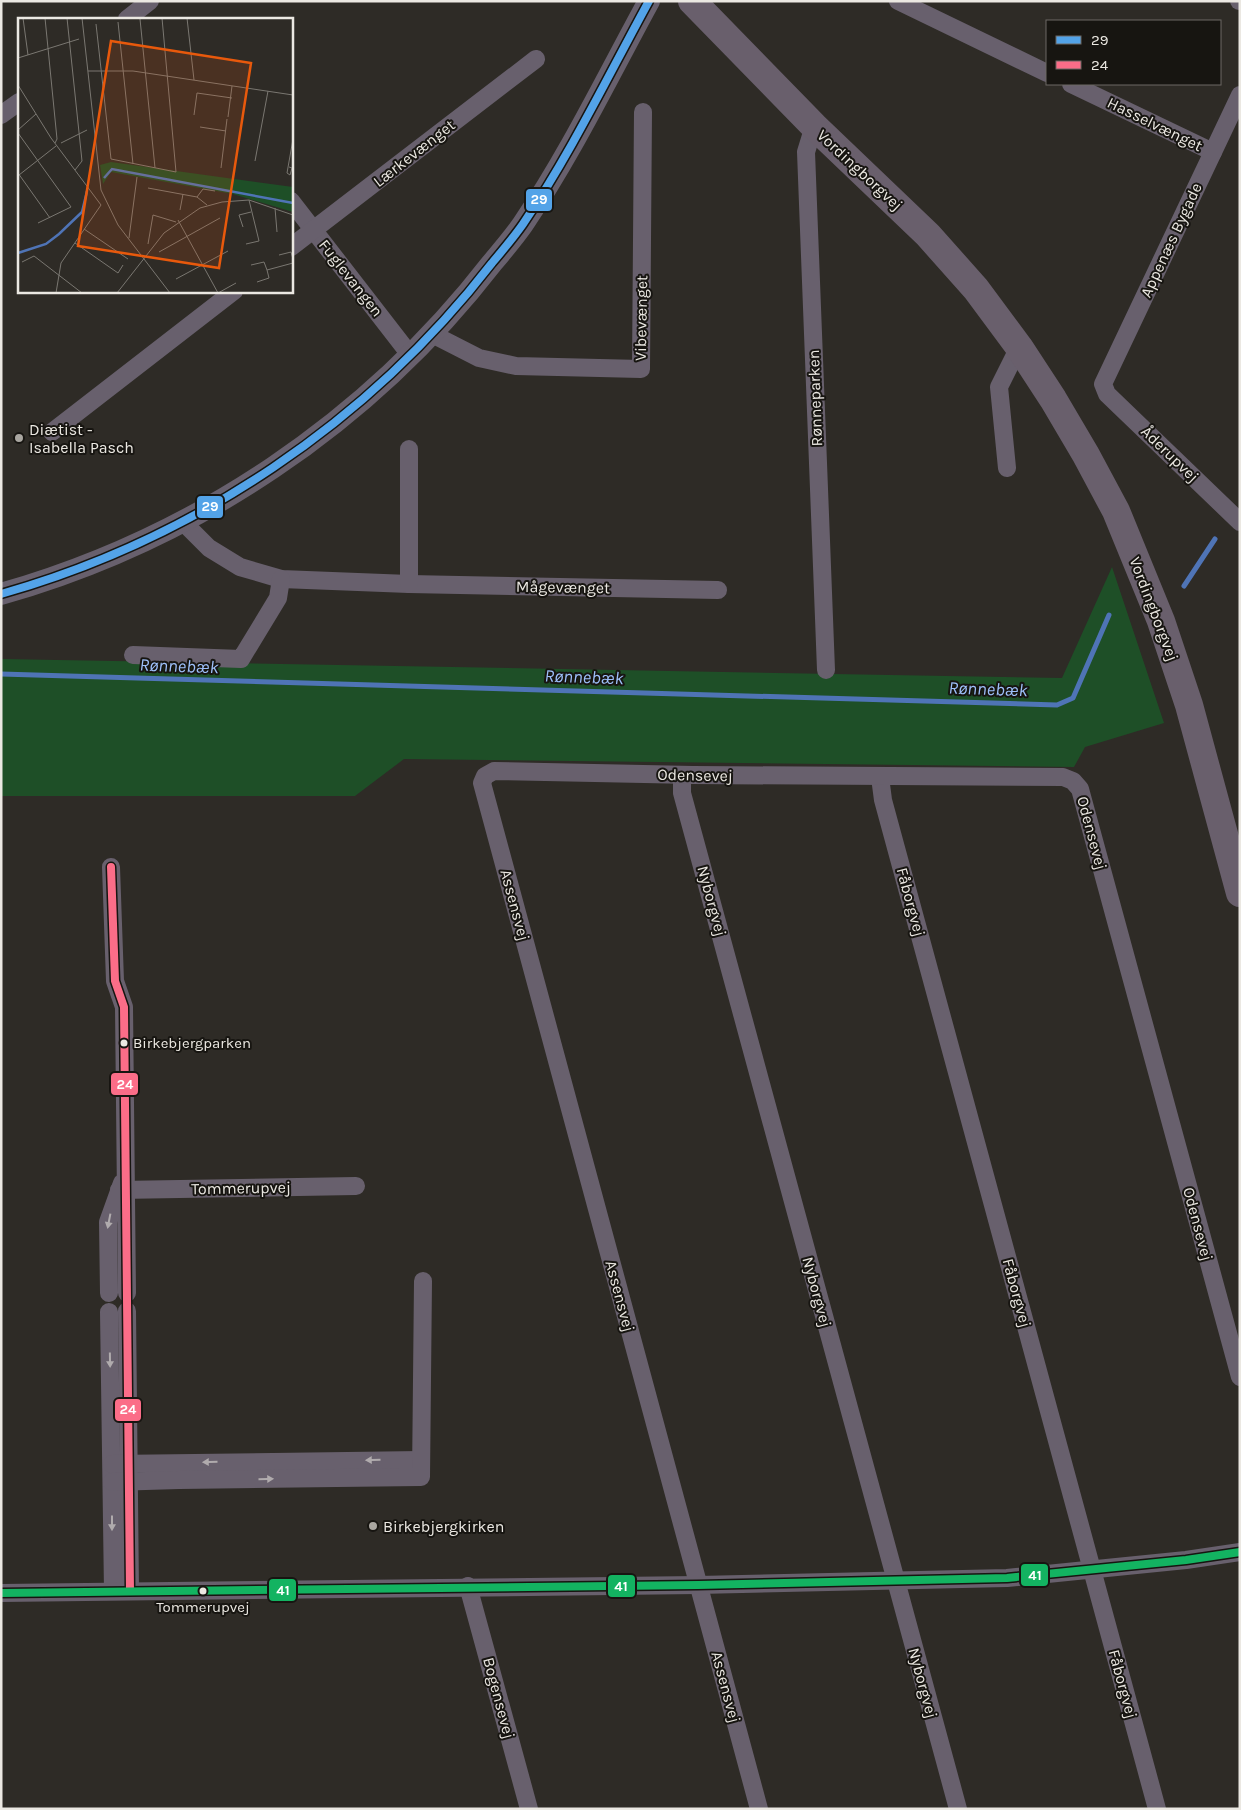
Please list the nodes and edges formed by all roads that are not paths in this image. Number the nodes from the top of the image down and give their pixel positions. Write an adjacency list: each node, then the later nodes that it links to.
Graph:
1 (649, 1): 19 (street)
2 (692, 1): 13 (main road, Vordingborgvej)
3 (898, 1): 7 (street)
4 (145, 7): 5 (street)
5 (128, 18)
6 (536, 59): 16 (street, Lærkevænget)
7 (1046, 73)
8 (1072, 85): 14 (street, Hasselvænget)
9 (1240, 95): 14 (street, Appenæs Bygade)
10 (18, 103): 12 (street)
11 (643, 112): 19 (street, Vibevænget)
12 (1, 116)
13 (814, 126): 20 (main road, Vordingborgvej); 33 (street, Rønneparken)
14 (1213, 152): 22 (street, Appenæs Bygade)
15 (292, 202): 16 (street, Fuglevangen)
16 (314, 230): 17 (street, Lærkevænget); 21 (street, Fuglevangen)
17 (292, 247)
18 (233, 292): 23 (street)
19 (432, 334): 21 (street)
20 (1019, 346): 25 (street); 38 (main road, Vordingborgvej)
21 (411, 356): 26 (street)
22 (1103, 384): 27 (street, Åderupvej)
23 (52, 432)
24 (409, 449): 29 (street)
25 (1008, 468)
26 (183, 522): 28 (street, Mågevænget); 31 (street)
27 (1240, 522)
28 (281, 579): 29 (street, Mågevænget); 32 (street)
29 (409, 584): 30 (street, Mågevænget)
30 (718, 590)
31 (1, 594)
32 (134, 655)
33 (826, 670)
34 (682, 775): 35 (street, Odensevej); 36 (street, Odensevej); 52 (street, Nyborgvej)
35 (880, 777): 46 (street, Odensevej); 51 (street, Fåborgvej)
36 (482, 783): 53 (street, Assensvej)
37 (111, 867): 39 (street)
38 (1240, 893)
39 (124, 1185): 40 (street, Tommerupvej); 42 (street, one-way to 42); 43 (street)
40 (356, 1186)
41 (423, 1281): 47 (street)
42 (109, 1293)
43 (127, 1293)
44 (127, 1311): 48 (street)
45 (109, 1312): 48 (street, one-way to 48)
46 (1240, 1377)
47 (422, 1460): 48 (street, one-way to 48); 49 (street, one-way to 47)
48 (120, 1464): 49 (street)
49 (120, 1481): 55 (street, one-way to 55); 56 (street)
50 (1240, 1552): 51 (street)
51 (1092, 1570): 52 (street); 61 (street, Fåborgvej)
52 (896, 1582): 53 (street); 60 (street, Nyborgvej)
53 (698, 1584): 54 (street); 59 (street, Assensvej)
54 (468, 1586): 56 (street); 58 (street, Bogensevej)
55 (113, 1591): 56 (street); 57 (street)
56 (130, 1591)
57 (1, 1593)
58 (529, 1809)
59 (759, 1809)
60 (958, 1809)
61 (1157, 1809)

